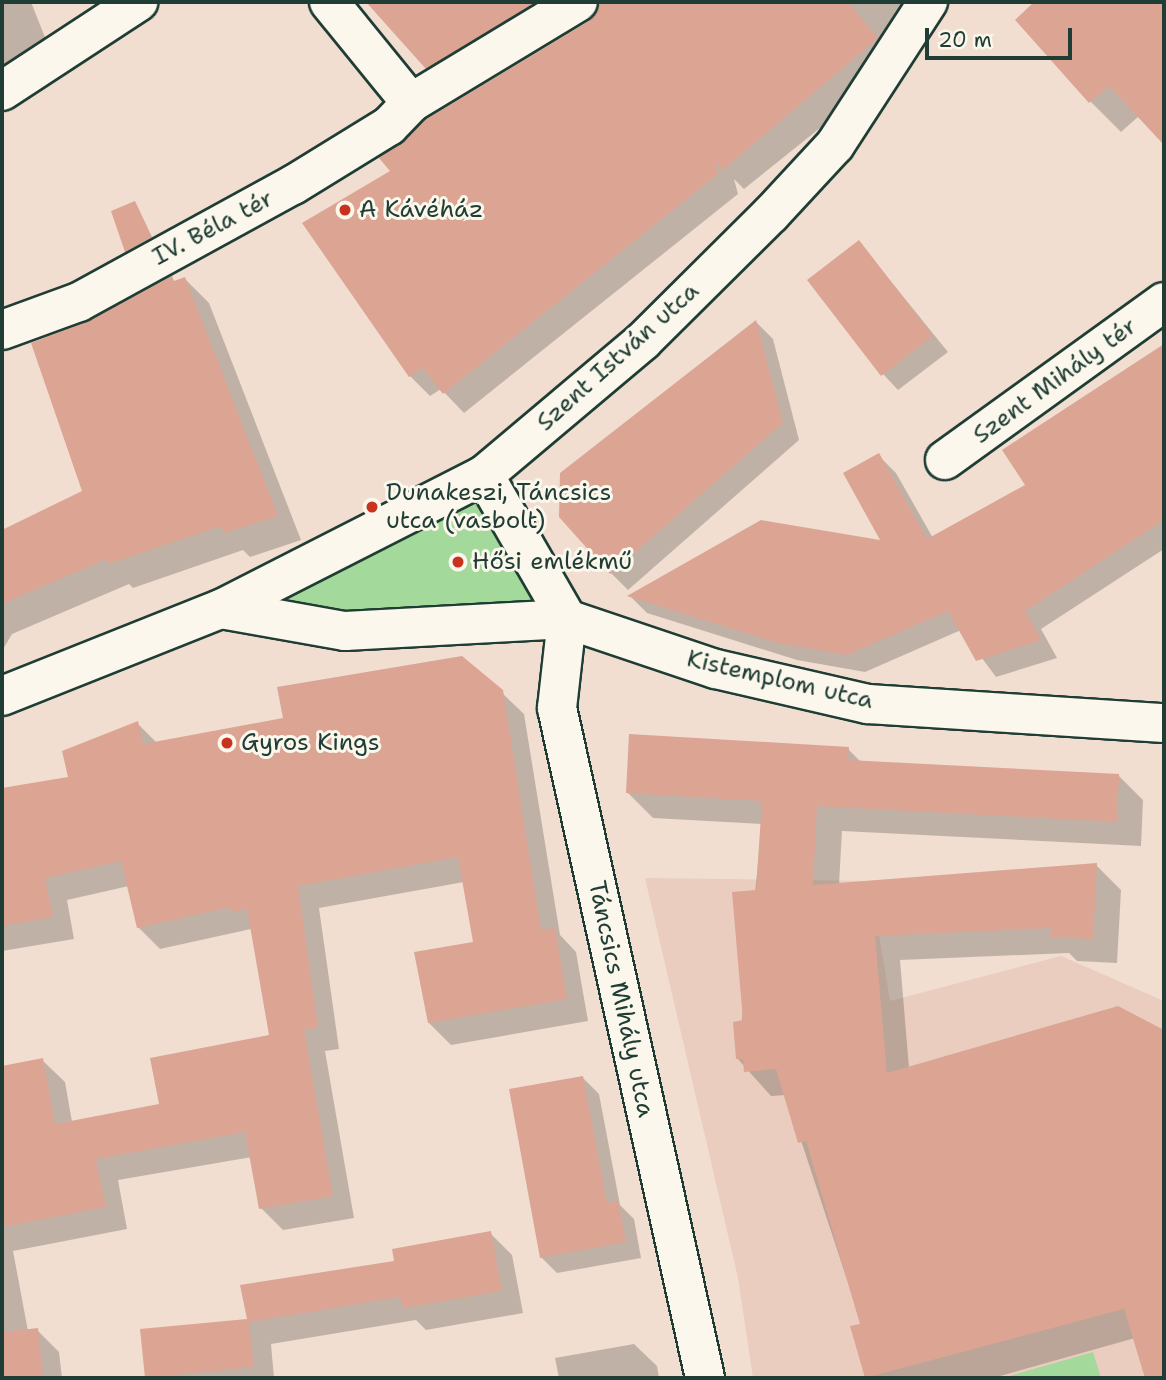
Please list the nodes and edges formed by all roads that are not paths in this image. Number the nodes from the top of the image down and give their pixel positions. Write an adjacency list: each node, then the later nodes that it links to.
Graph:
1 (138, 2): 5 (street)
2 (329, 2): 6 (street)
3 (578, 2): 6 (street, IV. Béla tér)
4 (928, 2): 10 (street, Szent István utca)
5 (2, 91)
6 (411, 103): 8 (street, IV. Béla tér)
7 (1164, 302): 9 (street, Szent Mihály tér)
8 (2, 330)
9 (945, 460)
10 (484, 475): 11 (street, Szent István utca); 12 (street)
11 (220, 609): 12 (street); 13 (street, Szent István utca)
12 (567, 619): 14 (street, Kistemplom utca); 15 (street, Táncsics Mihály utca)
13 (2, 696)
14 (1164, 723)
15 (705, 1378)

